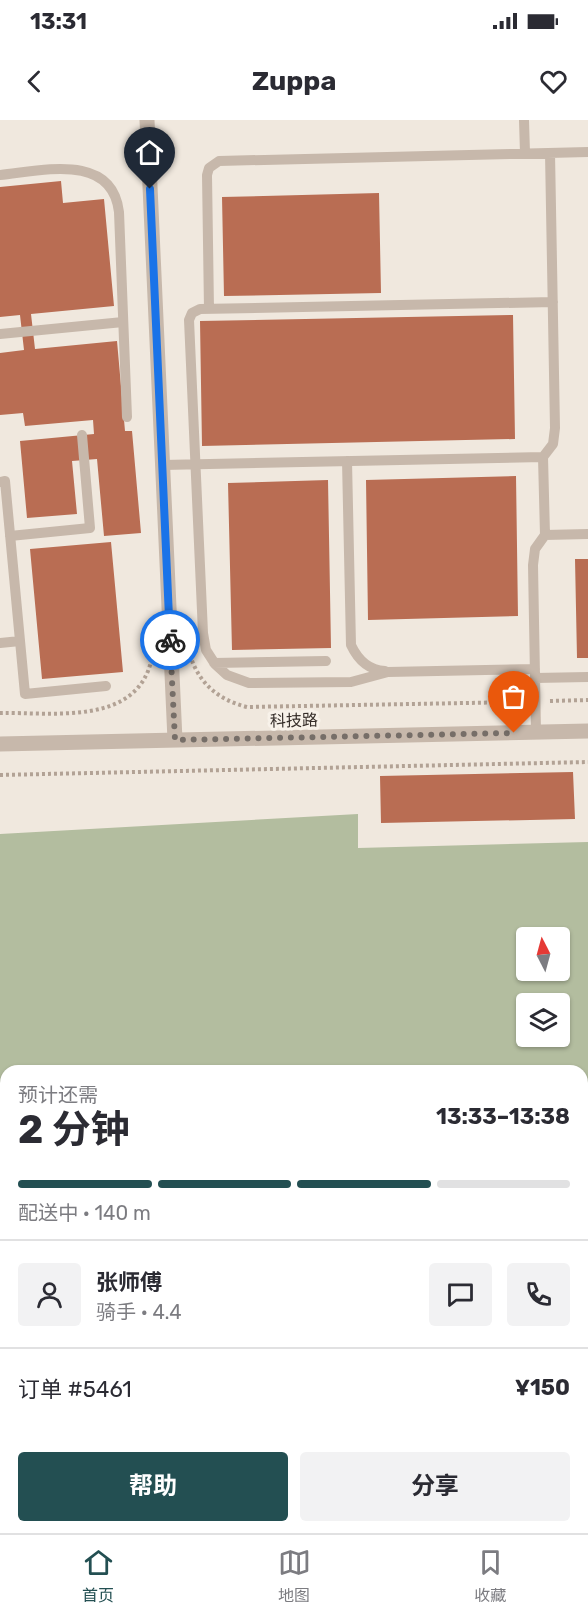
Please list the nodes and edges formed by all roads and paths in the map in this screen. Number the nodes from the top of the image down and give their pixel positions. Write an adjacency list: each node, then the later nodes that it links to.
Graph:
1 (147, 120): 15 (street)
2 (524, 120): 4 (lane)
3 (588, 152): 5 (lane)
4 (525, 153): 5 (lane); 8 (lane)
5 (550, 153): 7 (lane)
6 (0, 175): 9 (lane)
7 (553, 302): 8 (lane); 13 (lane)
8 (209, 309): 16 (lane)
9 (123, 322): 10 (lane); 11 (lane)
10 (0, 334)
11 (128, 417)
12 (82, 435): 20 (lane)
13 (543, 457): 14 (lane); 19 (lane)
14 (347, 461): 16 (lane); 29 (lane)
15 (163, 465): 16 (lane); 39 (street)
16 (195, 465): 28 (lane)
17 (0, 482): 20 (lane)
18 (588, 534): 19 (lane)
19 (545, 535): 30 (lane)
20 (10, 536): 21 (lane)
21 (13, 573): 22 (lane); 23 (lane)
22 (0, 574)
23 (20, 641): 24 (lane); 32 (lane)
24 (0, 643)
25 (188, 644): 34 (path)
26 (153, 652): 36 (path)
27 (326, 661): 28 (lane)
28 (214, 663): 29 (lane)
29 (388, 672): 30 (lane)
30 (535, 674): 31 (lane); 38 (lane)
31 (588, 677)
32 (106, 686)
33 (588, 700): 35 (path)
34 (529, 701)
35 (541, 701)
36 (0, 713)
37 (588, 731): 38 (street, 科技路)
38 (536, 732): 39 (street, 科技路)
39 (175, 740): 40 (street, 科技路)
40 (0, 744)
41 (588, 762): 42 (path)
42 (0, 775)

